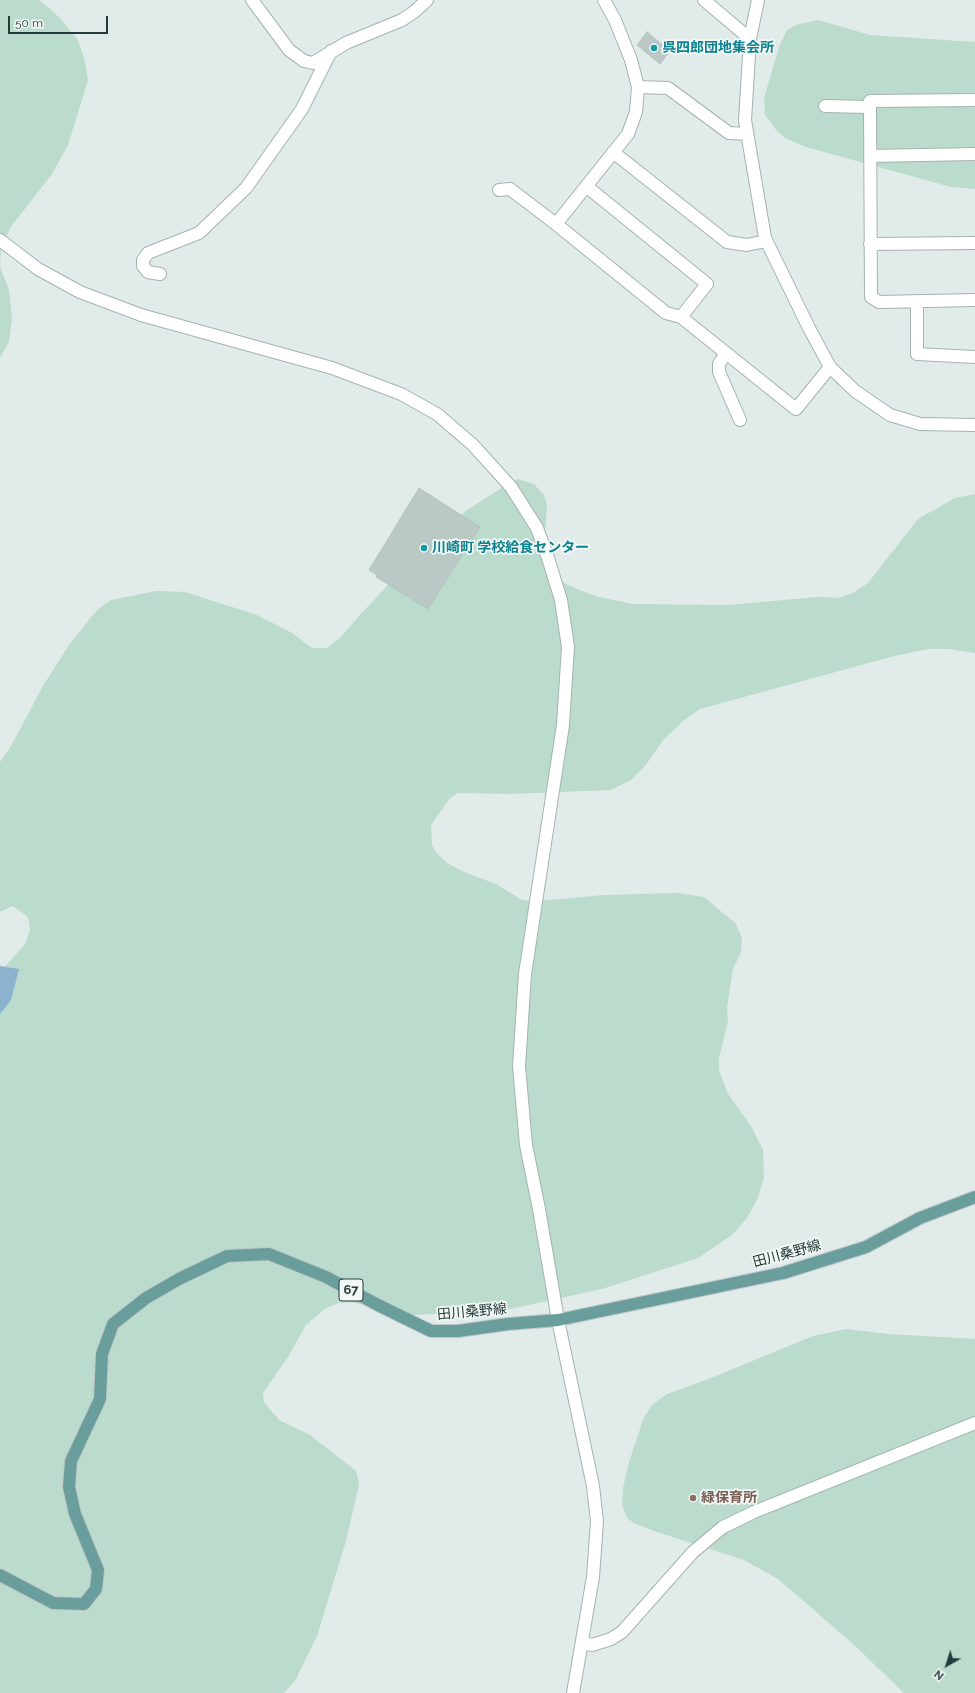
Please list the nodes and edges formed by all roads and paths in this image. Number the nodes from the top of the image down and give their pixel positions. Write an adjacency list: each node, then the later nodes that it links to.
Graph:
1 (252, 0): 7 (street)
2 (427, 0): 7 (street)
3 (604, 0): 8 (street)
4 (704, 0): 6 (street)
5 (758, 0): 6 (street)
6 (750, 39): 12 (street)
7 (331, 51): 23 (street)
8 (638, 87): 12 (street); 13 (street)
9 (975, 100): 11 (street)
10 (826, 106): 11 (street)
11 (870, 107): 15 (street)
12 (747, 134): 20 (street)
13 (614, 152): 16 (street); 20 (street)
14 (975, 154): 15 (street)
15 (870, 156): 22 (street)
16 (586, 186): 18 (street); 26 (street)
17 (499, 190): 18 (street)
18 (556, 224): 26 (street)
19 (0, 240): 33 (street)
20 (766, 241): 29 (street)
21 (975, 243): 22 (street)
22 (870, 244): 25 (street)
23 (160, 274)
24 (975, 300): 25 (street)
25 (918, 301): 28 (street)
26 (681, 317): 27 (street)
27 (726, 353): 29 (street); 30 (street)
28 (975, 357)
29 (830, 367): 31 (street)
30 (740, 420)
31 (975, 424)
32 (975, 1197): 33 (main road, 田川桑野線 / 67)
33 (558, 1320): 35 (main road, 田川桑野線 / 67); 36 (street)
34 (975, 1423): 36 (street)
35 (0, 1575)
36 (582, 1643): 37 (street)
37 (573, 1693)

